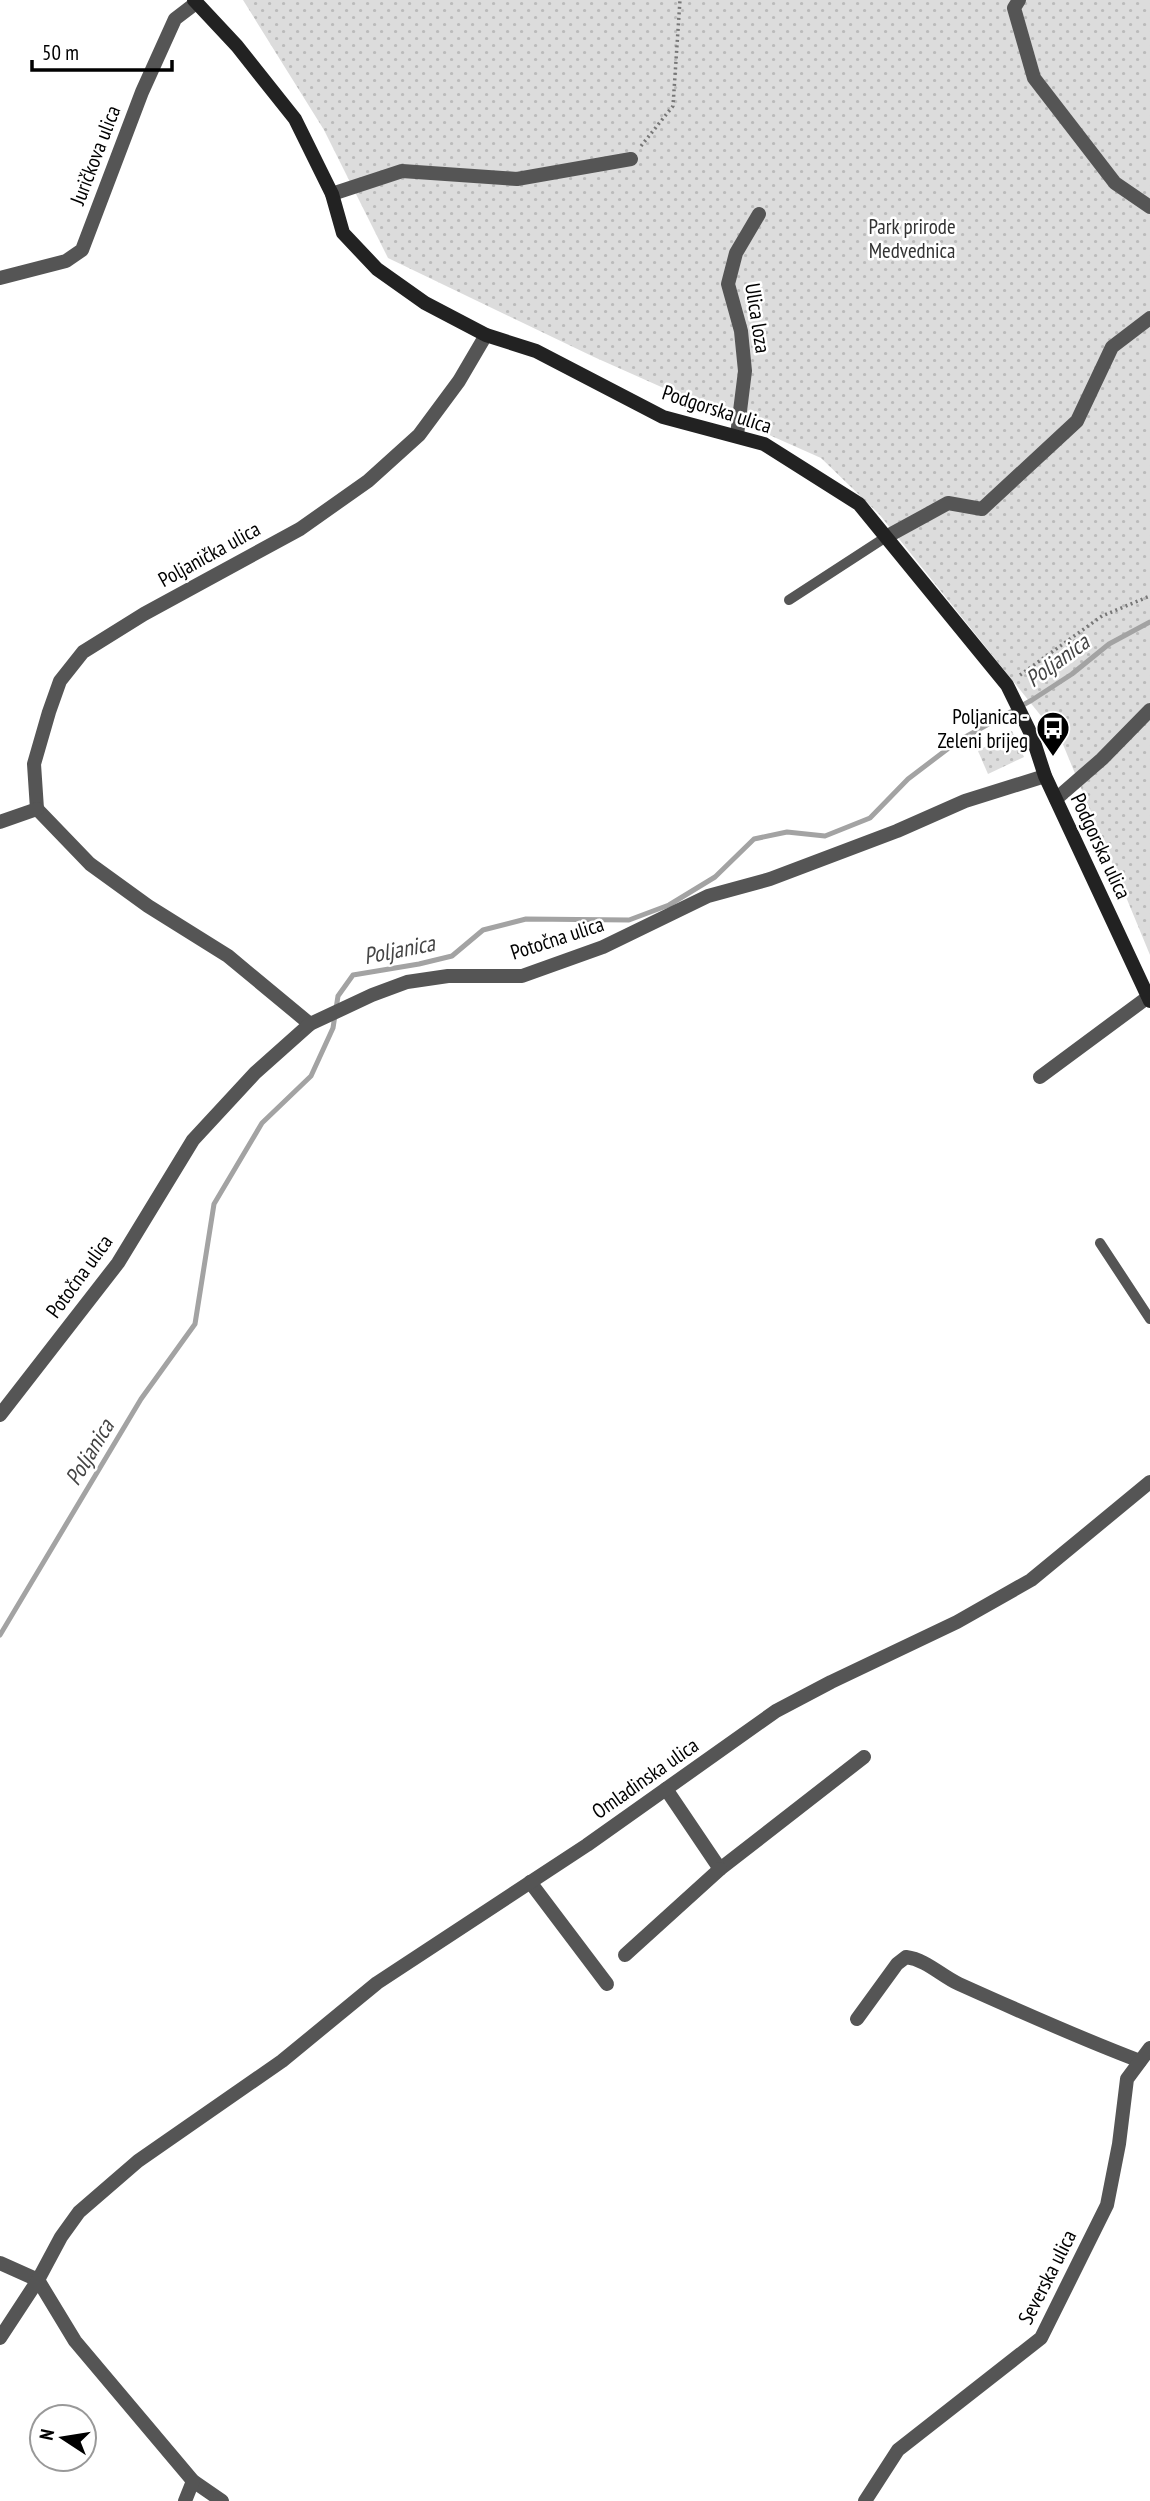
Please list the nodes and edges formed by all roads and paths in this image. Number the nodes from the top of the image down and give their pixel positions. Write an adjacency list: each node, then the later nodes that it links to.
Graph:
1 (681, 0): 4 (path)
2 (1019, 0): 6 (street)
3 (195, 1): 5 (main road, Podgorska ulica); 8 (street, Juričkova ulica)
4 (631, 159): 5 (street)
5 (331, 194): 10 (main road, Podgorska ulica)
6 (1150, 206)
7 (760, 214): 11 (street, Ulica loza)
8 (0, 278)
9 (1150, 318): 12 (street)
10 (486, 335): 11 (main road, Podgorska ulica); 19 (street, Poljanička ulica)
11 (737, 435): 12 (main road, Podgorska ulica)
12 (886, 537): 14 (lane); 15 (main road, Podgorska ulica)
13 (1150, 596): 15 (path)
14 (789, 600)
15 (1010, 691): 17 (main road, Podgorska ulica)
16 (1150, 710): 18 (street)
17 (1045, 776): 18 (main road, Podgorska ulica); 22 (street, Potočna ulica)
18 (1056, 799): 21 (main road, Podgorska ulica)
19 (37, 808): 20 (street); 22 (street)
20 (0, 822)
21 (1149, 999): 23 (street, Podgorska ulica)
22 (316, 1021): 26 (street, Potočna ulica)
23 (1040, 1077)
24 (1100, 1243): 25 (lane)
25 (1150, 1319)
26 (0, 1415)
27 (1150, 1482): 29 (street, Omladinska ulica)
28 (864, 1757): 30 (street)
29 (666, 1789): 30 (street); 31 (street, Omladinska ulica)
30 (720, 1869): 32 (street)
31 (530, 1882): 33 (street); 38 (street, Omladinska ulica)
32 (625, 1955)
33 (607, 1984)
34 (857, 2019): 36 (street)
35 (1150, 2048): 36 (street, Severska ulica)
36 (1140, 2062): 43 (street, Severska ulica)
37 (0, 2263): 38 (street)
38 (38, 2280): 39 (street, Omladinska ulica); 40 (street)
39 (0, 2338)
40 (193, 2482): 41 (street); 42 (street)
41 (185, 2501)
42 (222, 2501)
43 (865, 2501)

